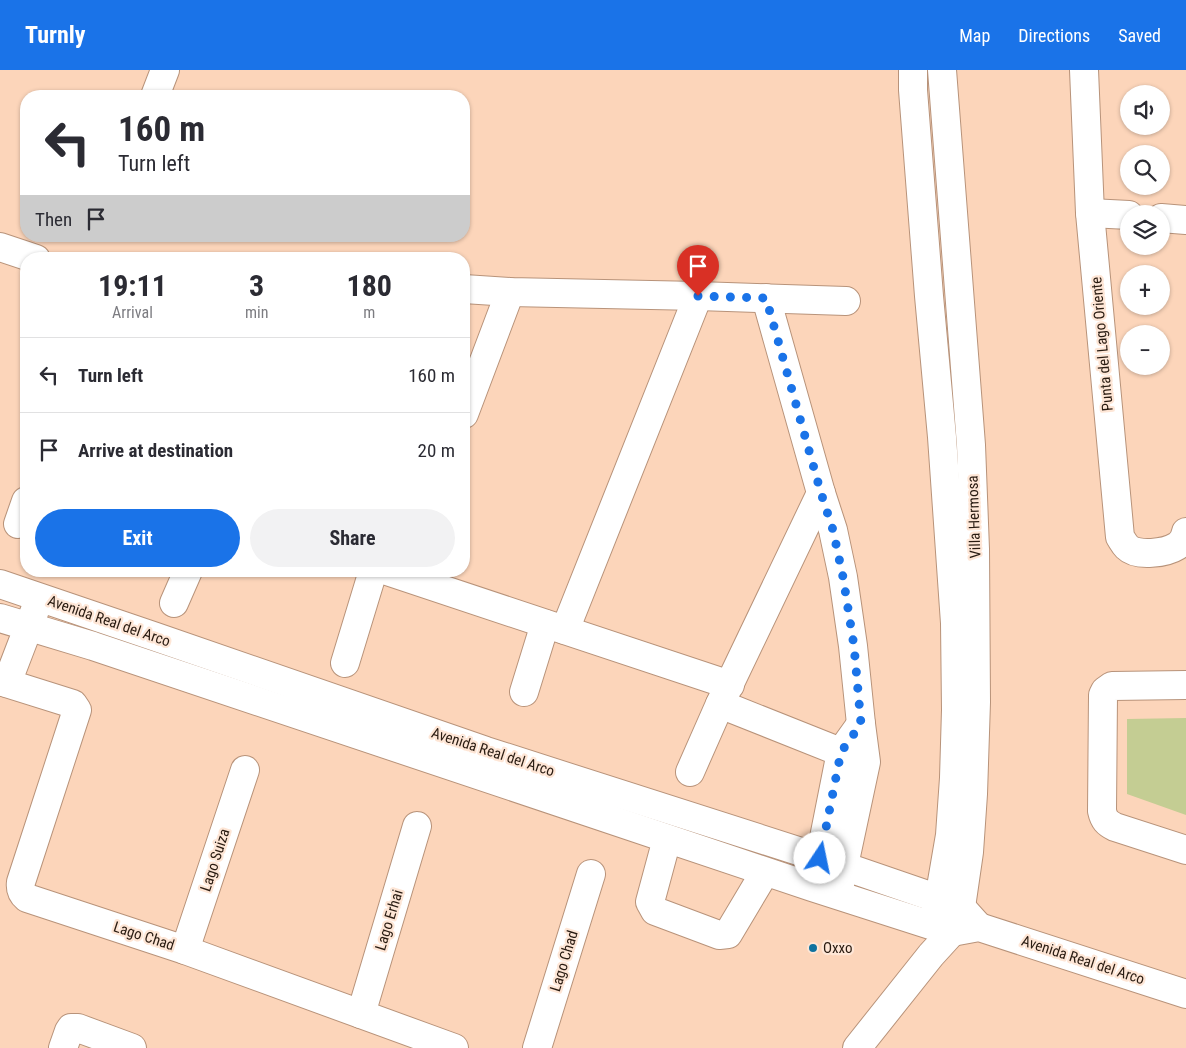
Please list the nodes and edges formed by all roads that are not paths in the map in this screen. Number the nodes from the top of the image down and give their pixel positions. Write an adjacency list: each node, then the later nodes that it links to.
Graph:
1 (165, 70): 5 (street)
2 (913, 70): 49 (street, Villa Hermosa)
3 (942, 70): 49 (street, Villa Hermosa)
4 (1084, 70): 6 (street, Punta del Lago Oriente)
5 (158, 90)
6 (1090, 213): 7 (street); 19 (street, Punta del Lago Oriente)
7 (1120, 215)
8 (1170, 219): 9 (street)
9 (1186, 220)
10 (0, 247): 11 (street)
11 (20, 254)
12 (470, 289): 13 (street)
13 (510, 292): 14 (street); 17 (street)
14 (698, 296): 15 (street); 28 (street)
15 (766, 298): 16 (street); 18 (street)
16 (846, 301)
17 (470, 398)
18 (821, 493): 33 (street); 34 (street)
19 (1186, 532)
20 (185, 577): 25 (street)
21 (371, 577): 29 (street)
22 (409, 577): 28 (street)
23 (0, 584): 24 (street, Avenida Real del Arco)
24 (40, 597): 27 (street); 35 (street, Avenida Real del Arco)
25 (174, 603)
26 (0, 618): 27 (street, Avenida Real del Arco)
27 (29, 627): 30 (street); 40 (street, Avenida Real del Arco)
28 (555, 627): 32 (street); 33 (street)
29 (345, 663)
30 (3, 682): 50 (street, Lago Chad)
31 (1186, 685): 43 (street)
32 (524, 692)
33 (725, 695): 36 (street); 39 (street)
34 (861, 724): 36 (street); 37 (street)
35 (486, 751): 40 (street); 44 (street, Avenida Real del Arco)
36 (841, 752): 37 (street); 44 (street)
37 (866, 762): 44 (street)
38 (245, 770): 50 (street, Lago Suiza)
39 (690, 772)
40 (476, 776): 42 (street, Avenida Real del Arco)
41 (417, 826): 52 (street, Lago Erhai)
42 (667, 839): 45 (street, Avenida Real del Arco); 45 (street)
43 (1186, 850)
44 (832, 862): 47 (street); 48 (street); 49 (street, Avenida Real del Arco)
45 (765, 872): 47 (street, Avenida Real del Arco)
46 (591, 874): 56 (street, Lago Chad)
47 (812, 887): 48 (street, Avenida Real del Arco)
48 (838, 896): 49 (street, Avenida Real del Arco)
49 (946, 916): 51 (street, Avenida Real del Arco); 57 (street)
50 (185, 950): 52 (street, Lago Chad)
51 (1186, 994)
52 (361, 1014): 55 (street, Lago Chad)
53 (70, 1038): 54 (street)
54 (132, 1048)
55 (454, 1048)
56 (537, 1048)
57 (857, 1048)

